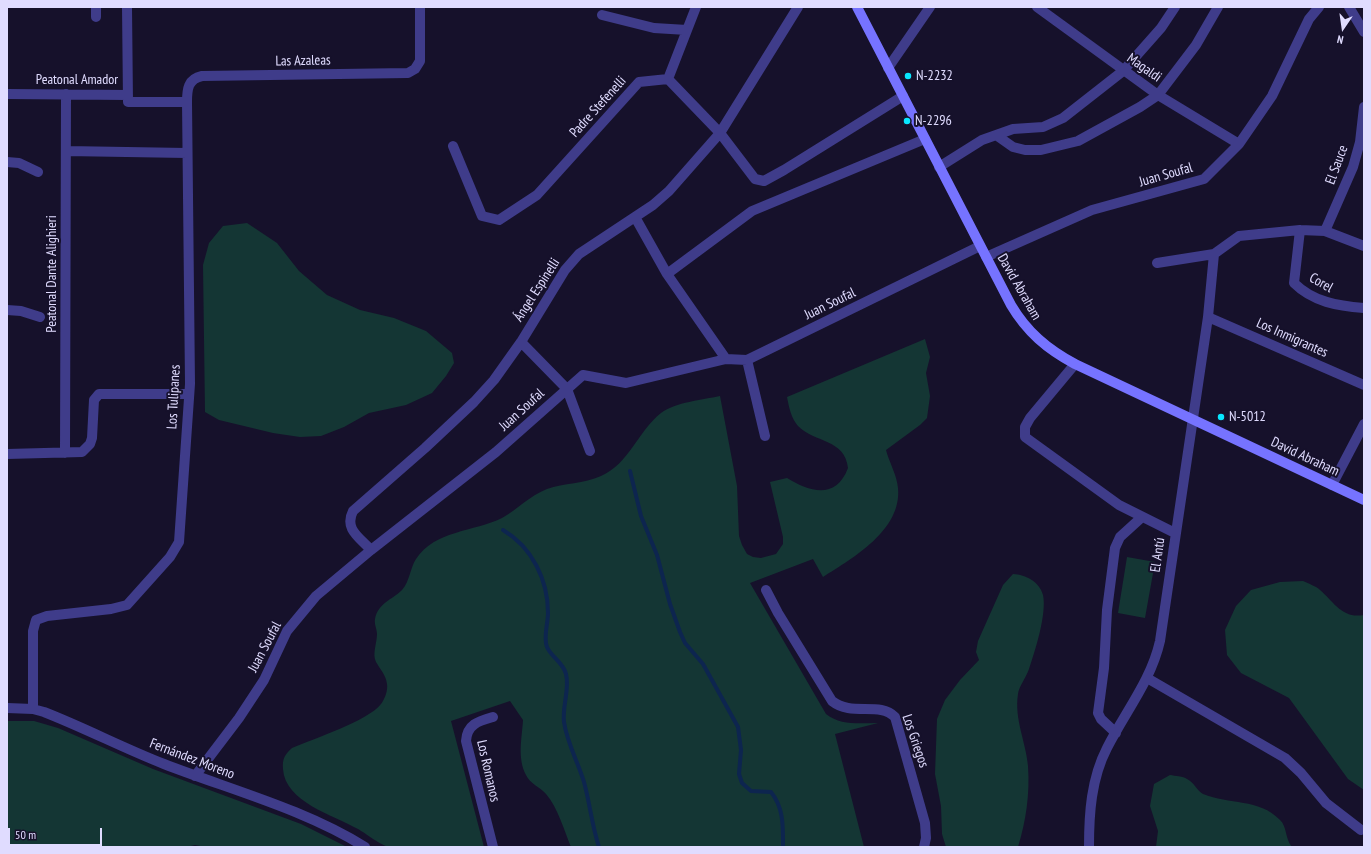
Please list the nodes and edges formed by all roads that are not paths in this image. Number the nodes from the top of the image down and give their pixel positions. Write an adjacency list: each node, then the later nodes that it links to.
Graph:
1 (127, 7): 21 (street)
2 (420, 7): 18 (street, Las Azaleas)
3 (696, 7): 13 (street)
4 (798, 7): 26 (street, Ángel Espinelli)
5 (857, 7): 15 (main road, David Abraham)
6 (930, 7): 15 (street)
7 (1038, 7): 16 (street, Magaldi)
8 (1175, 7): 16 (street)
9 (1218, 7): 22 (street)
10 (1320, 7): 30 (street, Juan Soufal)
11 (1349, 7): 14 (street)
12 (602, 15): 13 (street)
13 (687, 30): 17 (street)
14 (1364, 32)
15 (888, 68): 23 (main road, David Abraham)
16 (1123, 71): 22 (street, Magaldi); 27 (street)
17 (668, 79): 26 (street); 31 (street, Padre Stefenelli)
18 (191, 81): 24 (street, Los Tulipanes)
19 (7, 94): 20 (street, Peatonal Amador)
20 (66, 94): 21 (street, Peatonal Amador); 32 (street, Peatonal Dante Alighieri)
21 (128, 95): 24 (street, Peatonal Amador)
22 (1158, 95): 27 (street); 30 (street, Magaldi)
23 (903, 96): 26 (street); 28 (main road, David Abraham)
24 (187, 102): 33 (street, Los Tulipanes)
25 (1364, 107): 29 (street, El Sauce)
26 (720, 133): 37 (street, Ángel Espinelli)
27 (996, 135): 35 (street)
28 (925, 139): 35 (main road, David Abraham); 45 (street)
29 (1362, 142): 39 (street, El Sauce)
30 (1239, 144): 43 (street, Juan Soufal)
31 (453, 146)
32 (66, 151): 33 (street); 62 (street, Peatonal Dante Alighieri)
33 (188, 153): 56 (street, Los Tulipanes)
34 (7, 162): 36 (street)
35 (939, 167): 40 (main road, David Abraham)
36 (38, 172)
37 (635, 217): 45 (street); 50 (street, Ángel Espinelli)
38 (1300, 230): 39 (street); 42 (street); 46 (street, Corel)
39 (1325, 231): 41 (street)
40 (980, 246): 43 (main road, David Abraham); 52 (street, Juan Soufal)
41 (1364, 246)
42 (1214, 254): 44 (street); 49 (street, El Antú)
43 (986, 257): 53 (main road, David Abraham)
44 (1157, 262)
45 (667, 274): 51 (street)
46 (1364, 308)
47 (7, 310): 48 (street)
48 (40, 317)
49 (1208, 317): 54 (street, Los Inmigrantes); 57 (street, El Antú)
50 (521, 342): 55 (street); 67 (street, Ángel Espinelli)
51 (726, 359): 52 (street, Juan Soufal); 55 (street, Juan Soufal)
52 (747, 360): 59 (street)
53 (1075, 364): 57 (main road, David Abraham); 65 (street)
54 (1364, 385)
55 (567, 389): 60 (street); 67 (street, Juan Soufal)
56 (189, 394): 62 (street); 71 (street, Los Tulipanes)
57 (1192, 418): 63 (main road, David Abraham); 66 (street, El Antú)
58 (1364, 424): 63 (street)
59 (765, 436)
60 (590, 451)
61 (7, 454): 62 (street)
62 (65, 454)
63 (1332, 485): 64 (main road, David Abraham)
64 (1364, 500)
65 (1142, 517): 66 (street); 73 (street)
66 (1176, 533): 69 (street, El Antú)
67 (371, 550): 74 (street, Juan Soufal)
68 (766, 590): 78 (street, Los Griegos)
69 (1147, 678): 73 (street, El Antú); 75 (street)
70 (7, 708): 71 (street, Fernández Moreno)
71 (33, 709): 74 (street, Fernández Moreno)
72 (493, 717): 77 (street, Los Romanos)
73 (1116, 733): 79 (street, El Antú)
74 (195, 776): 76 (street, Fernández Moreno)
75 (1361, 830)
76 (365, 847)
77 (492, 847)
78 (924, 847)
79 (1089, 847)

